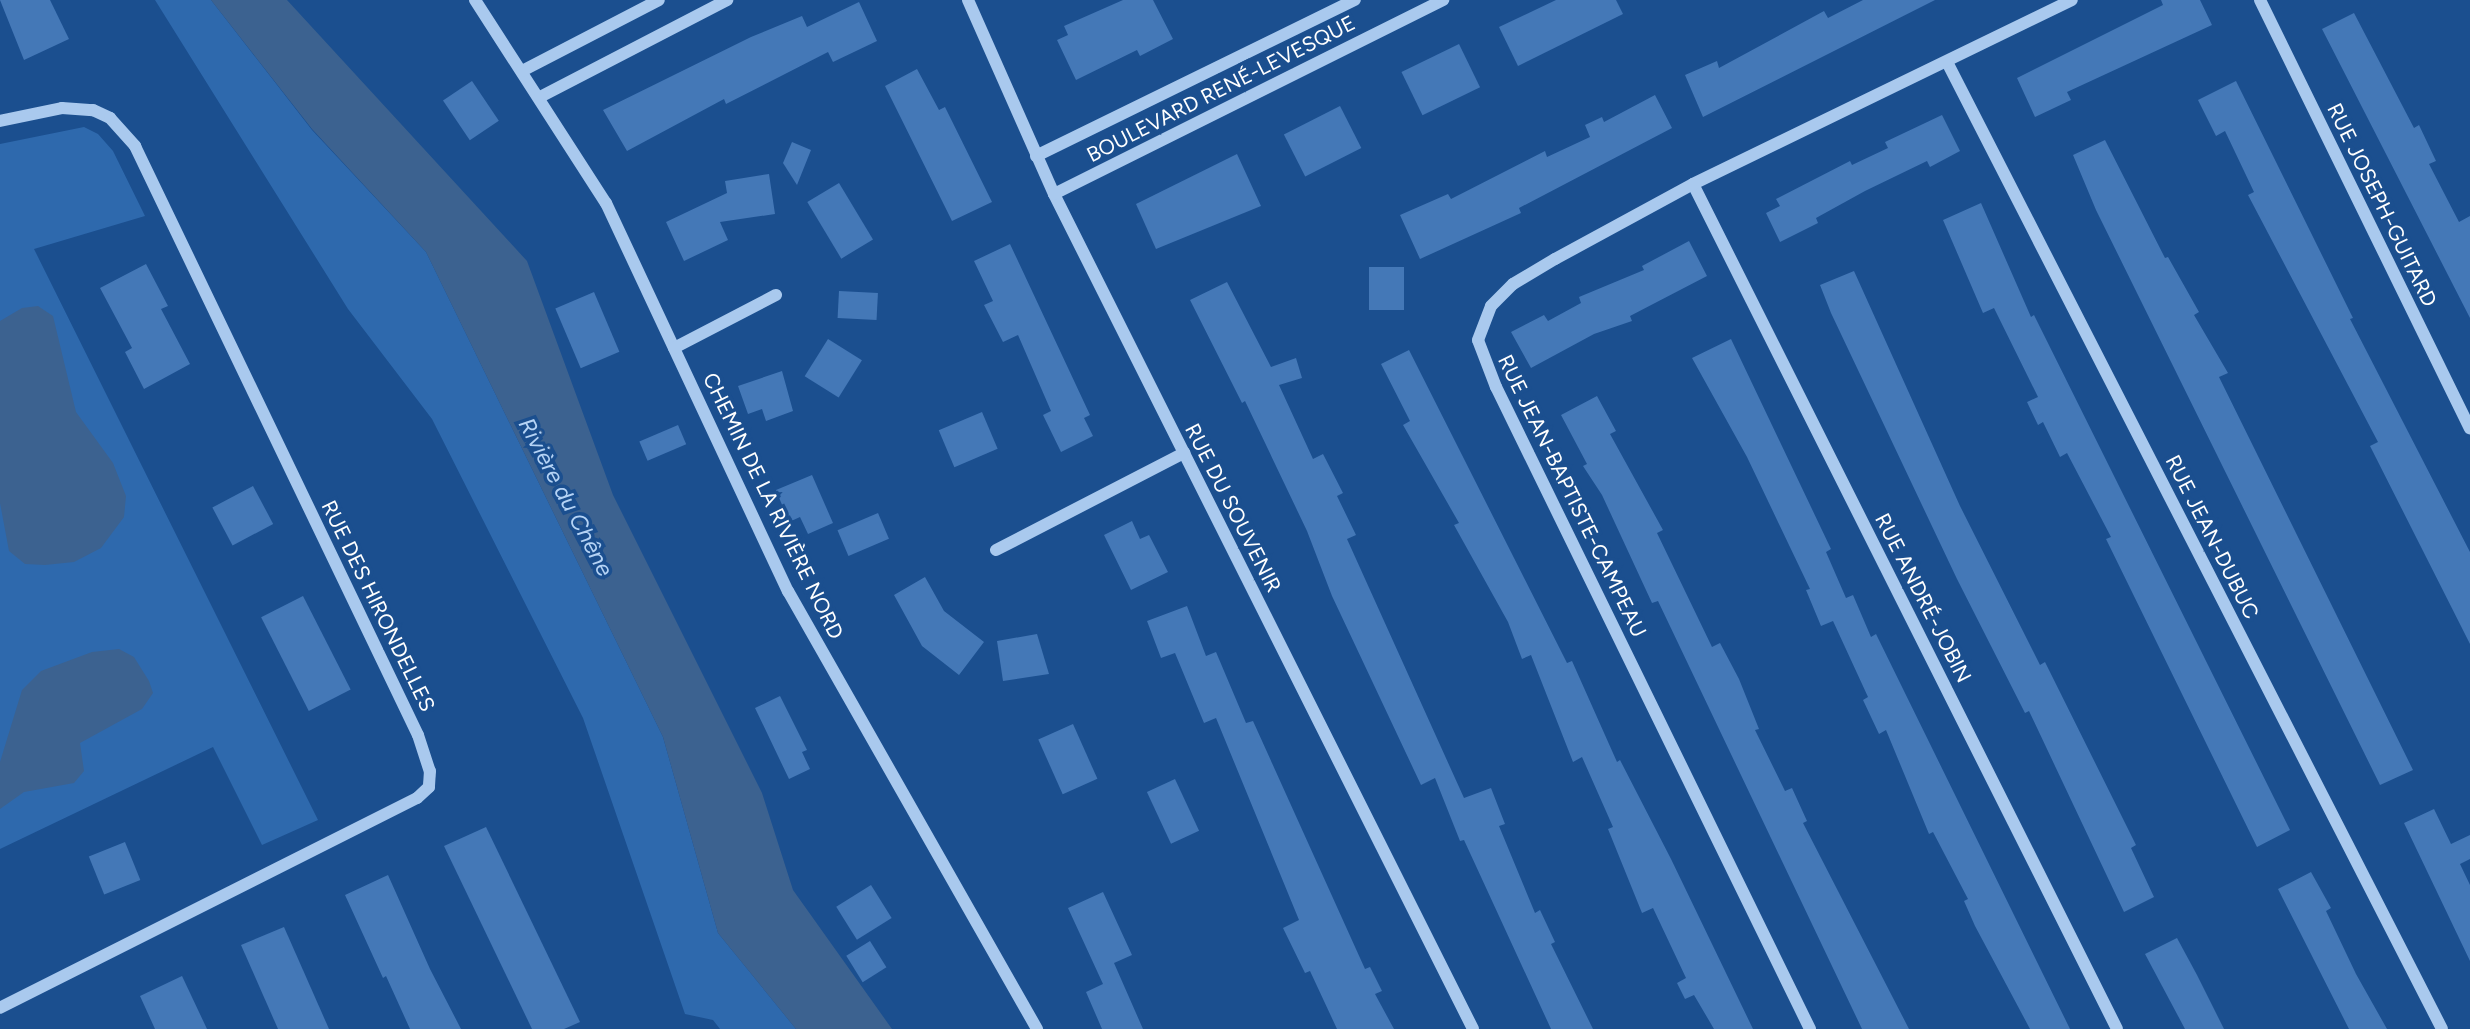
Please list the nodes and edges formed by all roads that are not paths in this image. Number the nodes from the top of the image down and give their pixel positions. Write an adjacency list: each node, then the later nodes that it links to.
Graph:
1 (475, 0): 10 (street, CHEMIN DE LA RIVIÈRE NORD)
2 (659, 0): 10 (street)
3 (727, 0): 11 (street)
4 (968, 0): 13 (street, RUE DU SOUVENIR)
5 (1354, 0): 13 (street, BOULEVARD RENÉ-LEVESQUE)
6 (1443, 0): 15 (street, BOULEVARD RENÉ-LEVESQUE)
7 (2072, 0): 9 (street, RUE JEAN-BAPTISTE-CAMPEAU)
8 (2260, 0): 18 (street, RUE JOSEPH-GUITARD)
9 (1947, 62): 14 (street, RUE JEAN-BAPTISTE-CAMPEAU); 26 (street, RUE JEAN-DUBUC)
10 (522, 71): 11 (street, CHEMIN DE LA RIVIÈRE NORD)
11 (540, 97): 17 (street, CHEMIN DE LA RIVIÈRE NORD)
12 (0, 121): 21 (street, RUE DES HIRONDELLES)
13 (1036, 156): 15 (street, RUE DU SOUVENIR)
14 (1693, 184): 24 (street, RUE JEAN-BAPTISTE-CAMPEAU); 25 (street, RUE ANDRÉ-JOBIN)
15 (1054, 194): 19 (street, RUE DU SOUVENIR)
16 (776, 295): 17 (street)
17 (674, 348): 22 (street, CHEMIN DE LA RIVIÈRE NORD)
18 (2470, 428)
19 (1184, 453): 20 (street); 23 (street, RUE DU SOUVENIR)
20 (996, 550)
21 (0, 1009)
22 (1037, 1029)
23 (1473, 1029)
24 (1810, 1029)
25 (2118, 1029)
26 (2442, 1029)

